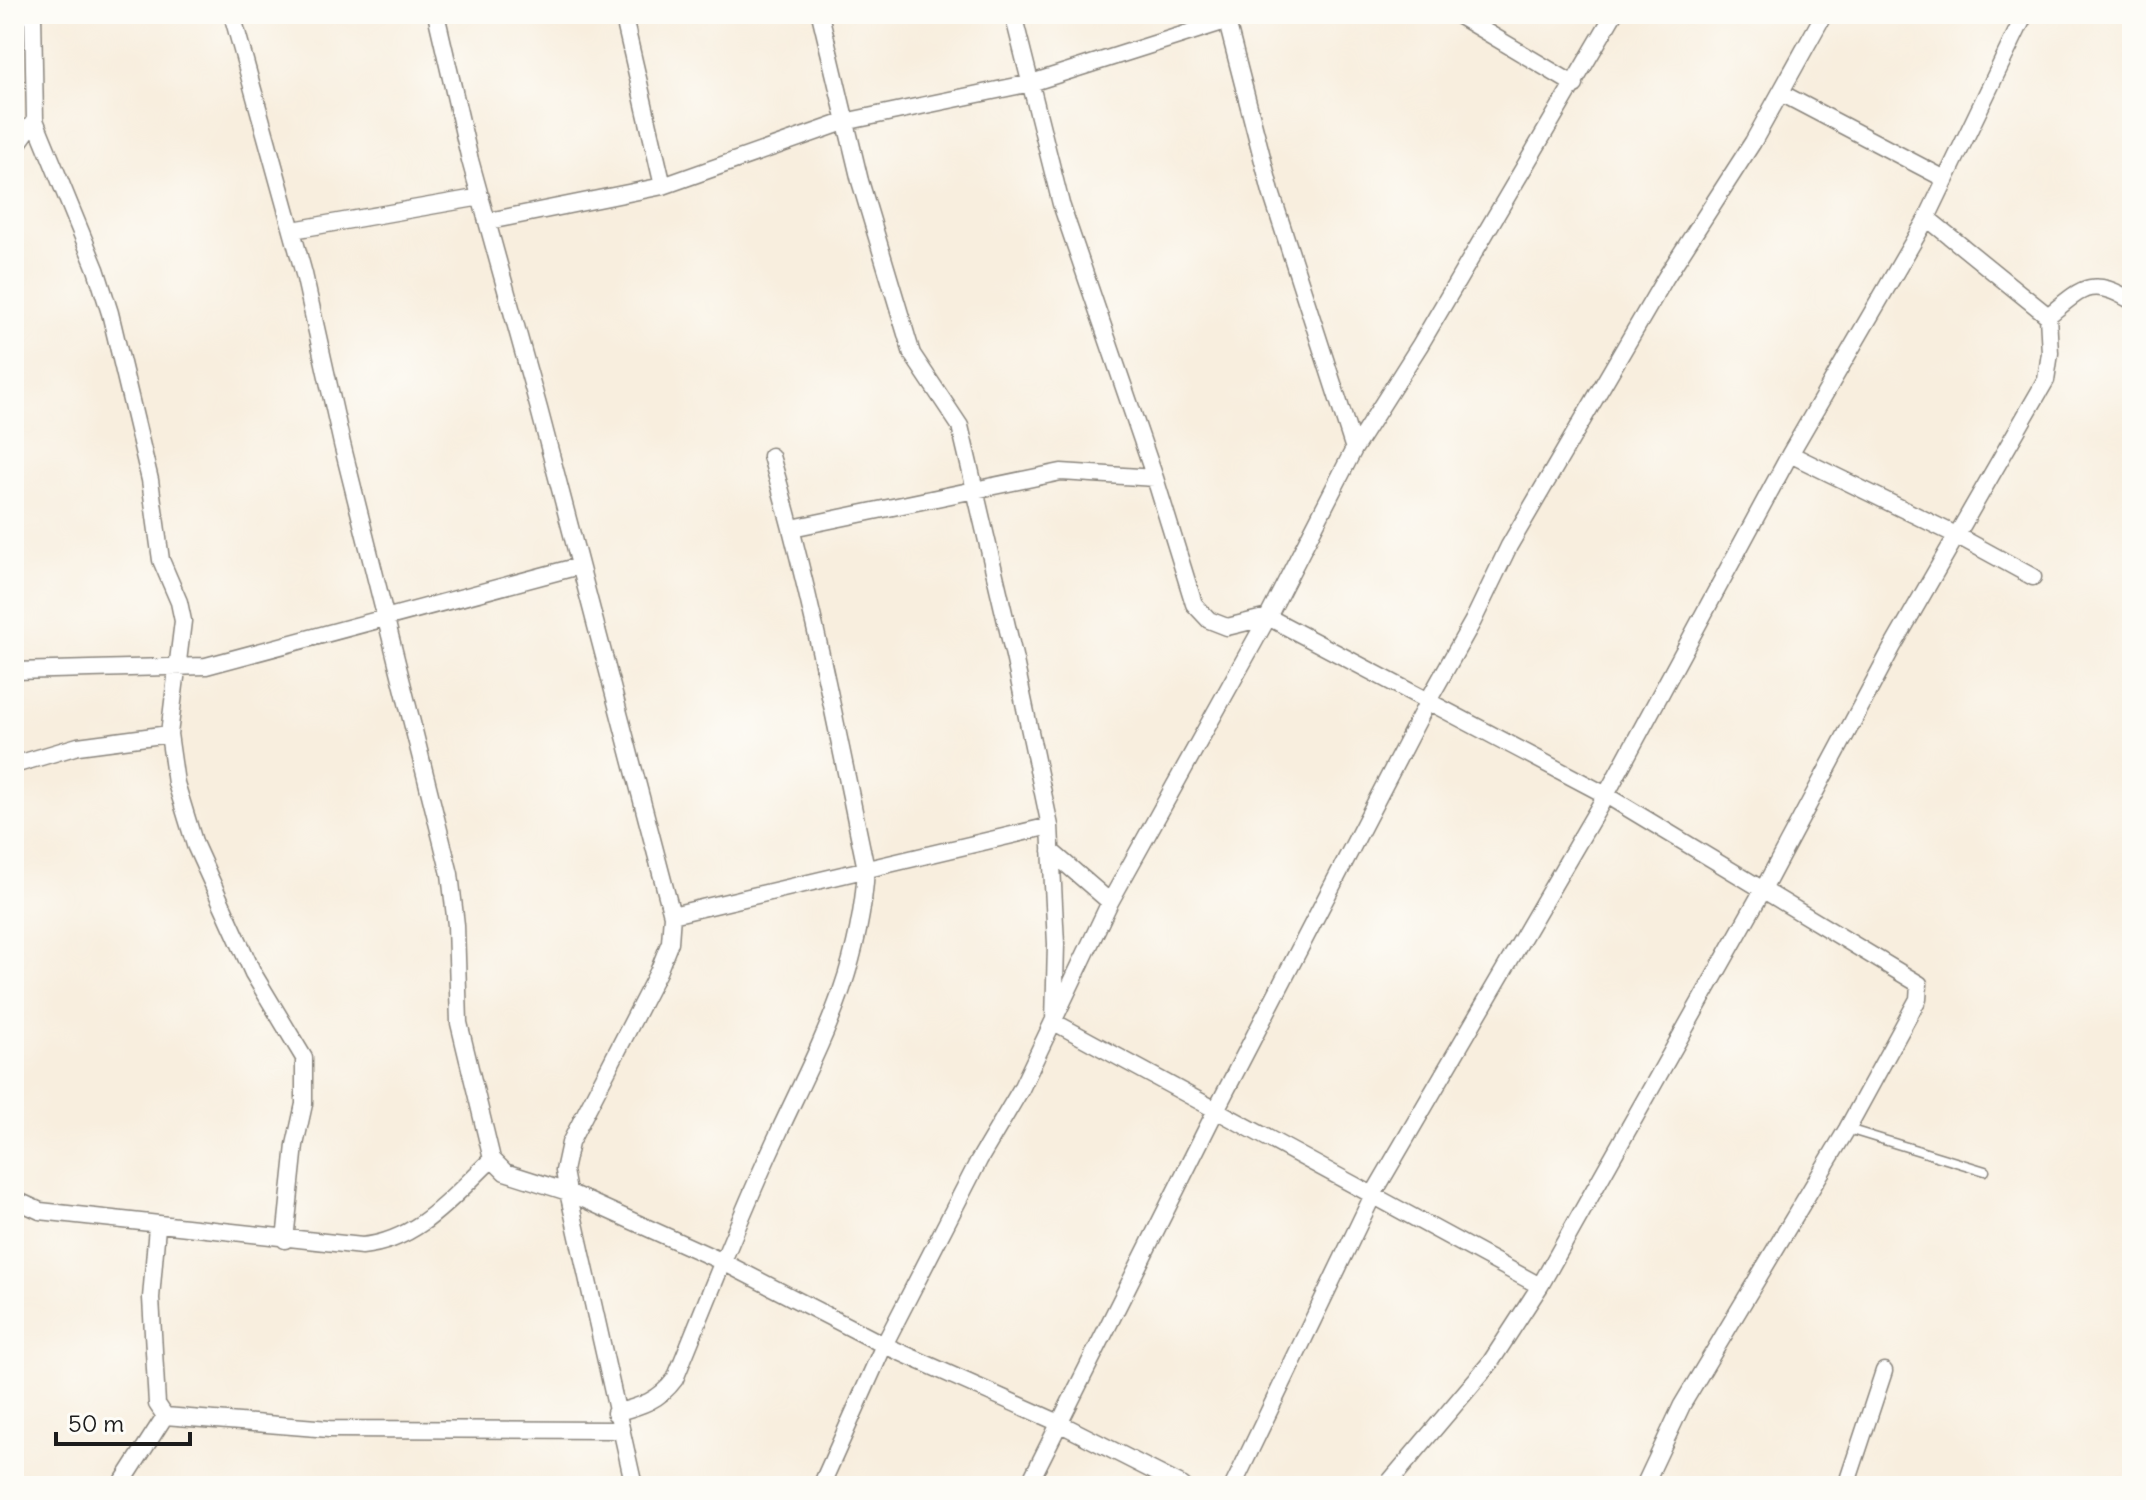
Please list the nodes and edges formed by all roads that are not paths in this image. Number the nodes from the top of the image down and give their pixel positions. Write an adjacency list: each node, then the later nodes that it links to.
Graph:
1 (33, 14): 15 (street)
2 (232, 14): 23 (street)
3 (436, 14): 20 (street)
4 (623, 14): 19 (street)
5 (820, 14): 16 (street)
6 (1013, 14): 12 (street)
7 (1456, 14): 13 (street)
8 (1614, 14): 13 (street)
9 (1824, 14): 14 (street)
10 (2025, 14): 18 (street)
11 (1225, 18): 12 (street); 26 (street)
12 (1031, 83): 16 (street); 29 (street)
13 (1575, 85): 26 (street)
14 (1781, 93): 18 (street); 39 (street)
15 (35, 120): 17 (street); 37 (street)
16 (844, 122): 19 (street); 30 (street)
17 (14, 149)
18 (1945, 179): 21 (street)
19 (663, 186): 22 (street)
20 (481, 197): 22 (street); 23 (street)
21 (1927, 218): 25 (street); 27 (street)
22 (489, 221): 33 (street)
23 (293, 230): 36 (street)
24 (2132, 301): 25 (street)
25 (2048, 316): 32 (street)
26 (1354, 449): 35 (street)
27 (1790, 454): 32 (street); 42 (street)
28 (771, 456): 31 (street)
29 (1155, 478): 30 (street); 35 (street)
30 (974, 490): 31 (street); 43 (street)
31 (792, 528): 45 (street)
32 (1958, 536): 34 (street); 46 (street)
33 (579, 566): 36 (street); 48 (street)
34 (2033, 577)
35 (1268, 617): 39 (street); 47 (street)
36 (388, 619): 37 (street); 52 (street)
37 (178, 669): 38 (street); 40 (street)
38 (14, 671)
39 (1428, 701): 42 (street); 50 (street)
40 (169, 734): 41 (street); 58 (street)
41 (14, 765)
42 (1606, 795): 46 (street); 55 (street)
43 (1050, 826): 44 (street); 45 (street)
44 (1051, 851): 47 (street); 49 (street)
45 (866, 869): 48 (street); 59 (street)
46 (1764, 888): 51 (street); 60 (street)
47 (1110, 902): 49 (street)
48 (672, 915): 54 (street)
49 (1054, 1022): 50 (street); 61 (street)
50 (1217, 1108): 55 (street); 65 (street)
51 (1847, 1129): 53 (lane); 74 (street)
52 (492, 1159): 54 (street); 58 (street)
53 (1985, 1171)
54 (568, 1192): 59 (street); 63 (street)
55 (1374, 1193): 60 (street); 72 (street)
56 (14, 1199): 57 (street)
57 (157, 1227): 58 (street); 64 (street)
58 (285, 1240)
59 (723, 1262): 61 (street); 63 (street)
60 (1540, 1286): 73 (street)
61 (884, 1345): 65 (street); 69 (street)
62 (1884, 1371): 75 (street)
63 (615, 1413): 66 (street)
64 (165, 1416): 66 (street); 67 (street)
65 (1057, 1422): 70 (street); 71 (street)
66 (619, 1430): 68 (street)
67 (120, 1486)
68 (634, 1486)
69 (821, 1486)
70 (1028, 1486)
71 (1183, 1486)
72 (1233, 1486)
73 (1386, 1486)
74 (1644, 1486)
75 (1846, 1486)

